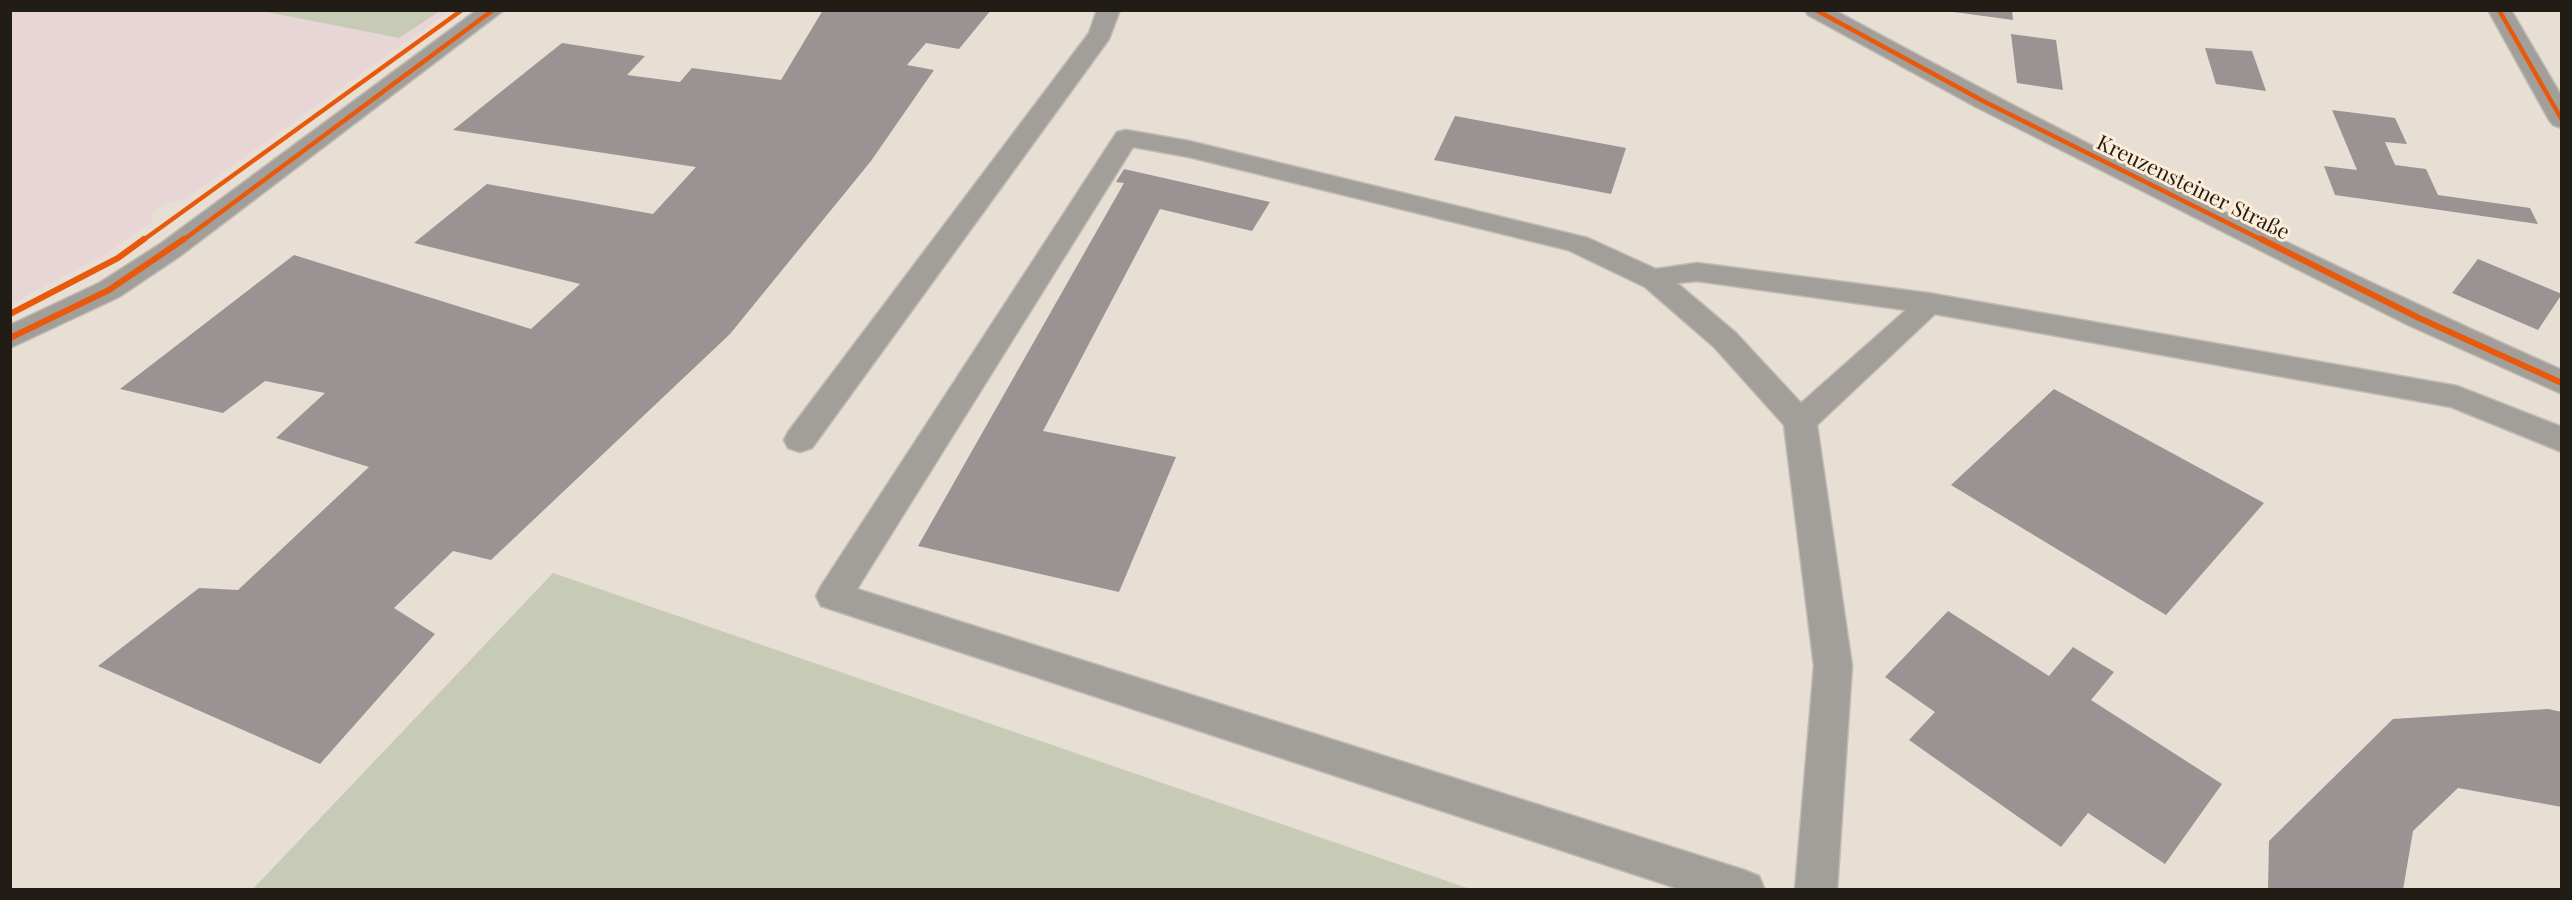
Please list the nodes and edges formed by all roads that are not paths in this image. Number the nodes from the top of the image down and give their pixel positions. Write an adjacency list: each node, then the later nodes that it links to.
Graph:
1 (493, 10): 8 (street)
2 (1109, 10): 11 (street)
3 (1816, 10): 9 (street, Kreuzensteiner Straße)
4 (2499, 10): 5 (street)
5 (2562, 120)
6 (1655, 280): 7 (street); 10 (street); 13 (street)
7 (1928, 303): 10 (street); 12 (street)
8 (10, 338)
9 (2562, 382)
10 (1800, 422): 14 (street)
11 (800, 440)
12 (2562, 440)
13 (1744, 890)
14 (1816, 890)

